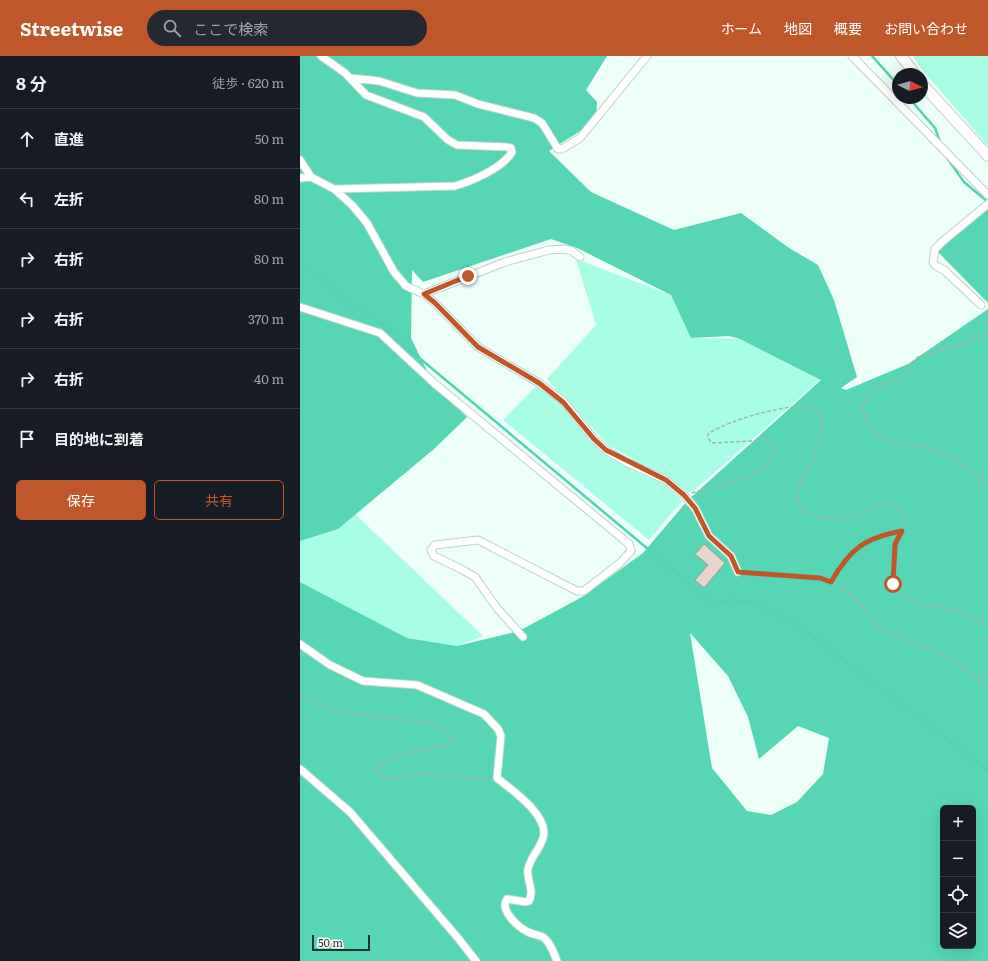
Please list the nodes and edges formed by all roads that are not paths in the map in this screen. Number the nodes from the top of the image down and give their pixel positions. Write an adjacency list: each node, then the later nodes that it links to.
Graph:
1 (321, 56): 6 (street)
2 (647, 56): 6 (street)
3 (852, 56): 13 (street)
4 (901, 56): 5 (main road)
5 (910, 68)
6 (351, 78): 12 (street)
7 (928, 91): 8 (main road)
8 (988, 156)
9 (300, 160): 10 (street)
10 (311, 177): 11 (street); 12 (street)
11 (300, 178)
12 (334, 189): 16 (street)
13 (988, 195)
14 (988, 204): 17 (street)
15 (580, 257): 16 (street)
16 (424, 294): 19 (street)
17 (981, 305)
18 (300, 307): 20 (street)
19 (738, 572)
20 (523, 637)
21 (300, 644): 24 (street)
22 (300, 769): 23 (street)
23 (476, 961)
24 (557, 961)

